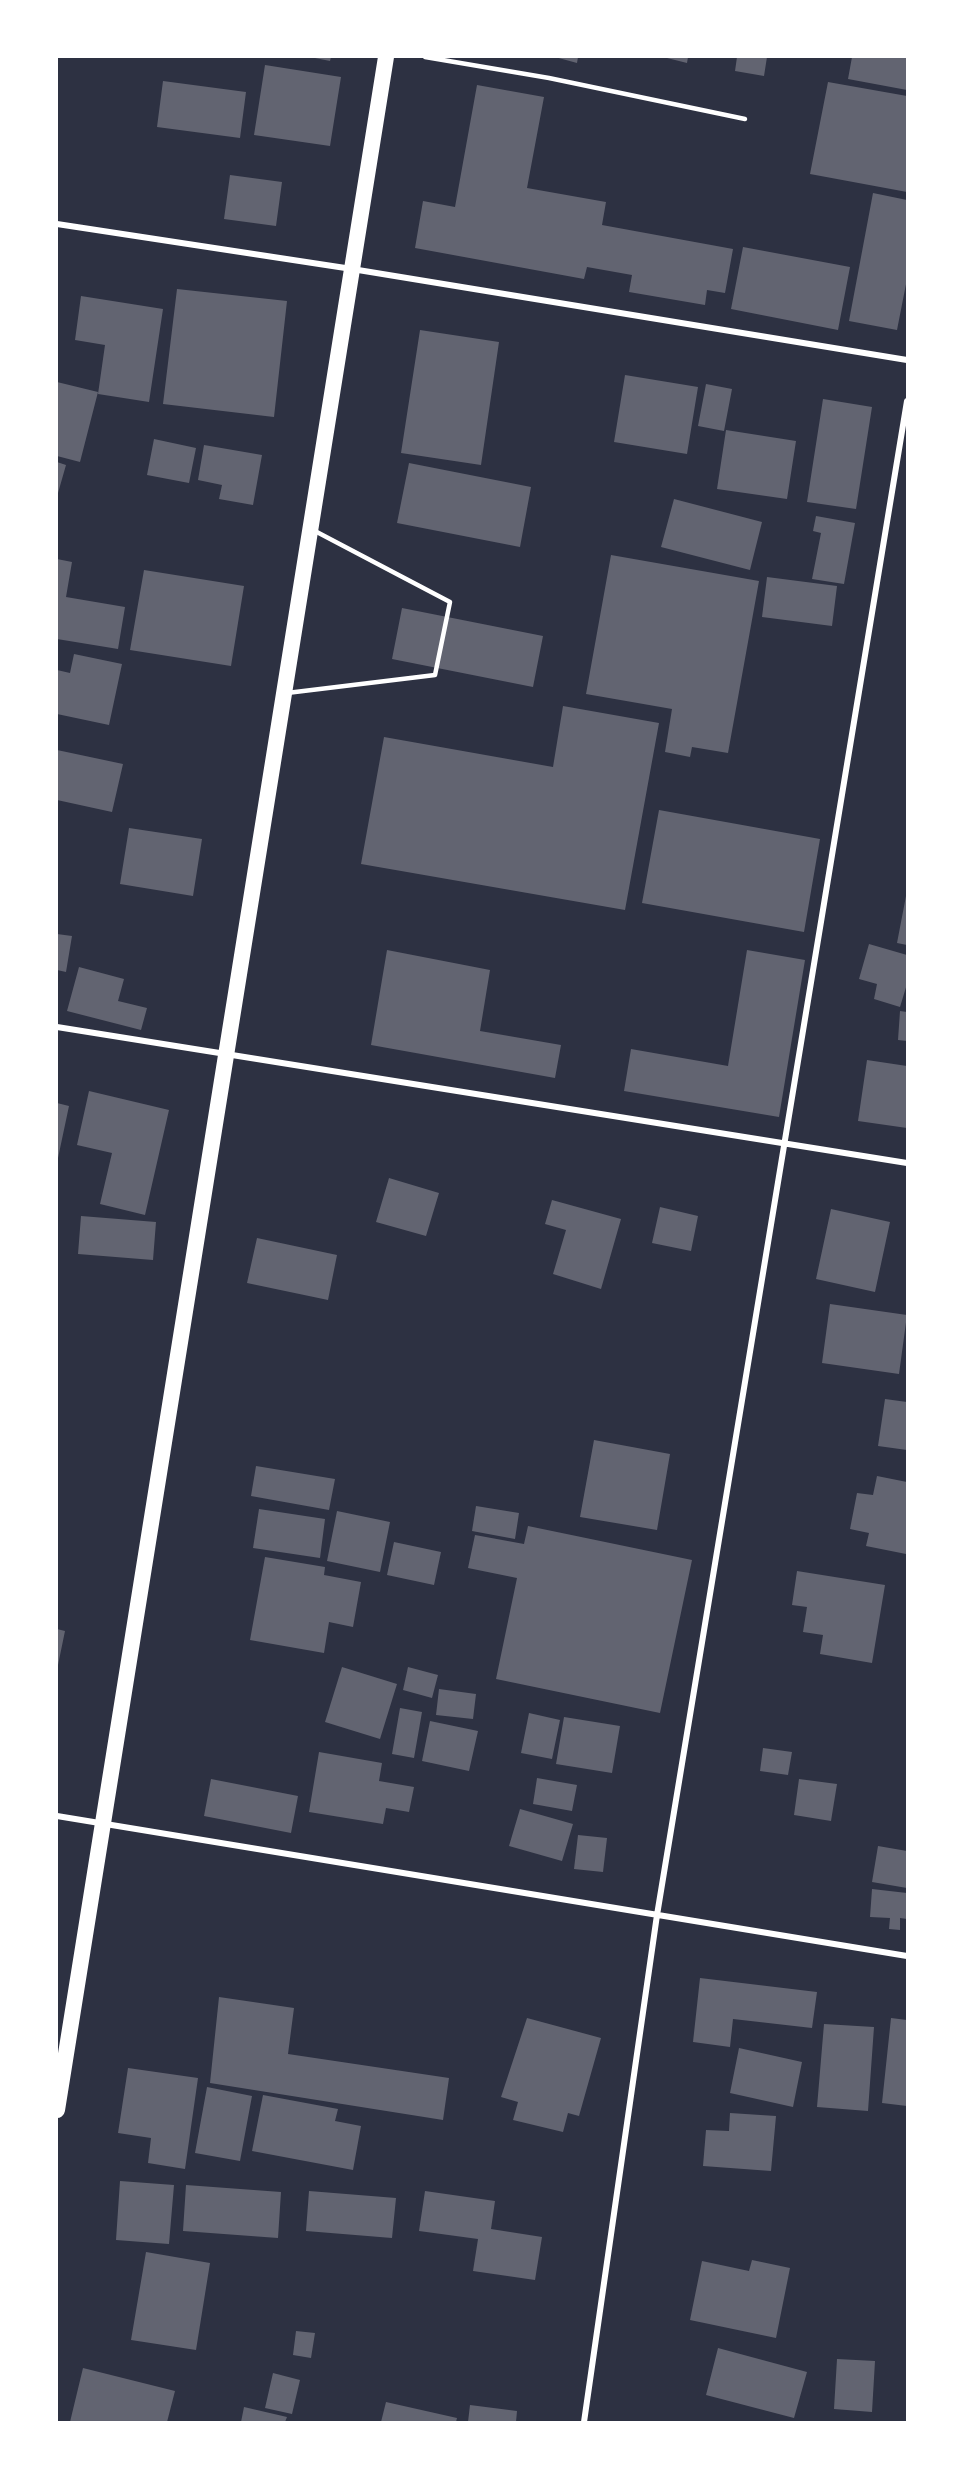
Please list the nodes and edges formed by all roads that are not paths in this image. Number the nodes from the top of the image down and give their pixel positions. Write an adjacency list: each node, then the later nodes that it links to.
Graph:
1 (387, 57): 5 (highway)
2 (425, 57): 3 (lane)
3 (745, 119)
4 (57, 224): 5 (street)
5 (352, 269): 6 (street); 8 (highway)
6 (907, 360)
7 (907, 401): 12 (street)
8 (310, 529): 9 (highway); 9 (lane)
9 (285, 693): 11 (highway)
10 (57, 1027): 11 (street)
11 (226, 1054): 12 (street); 15 (highway)
12 (783, 1143): 13 (street); 16 (street)
13 (907, 1163)
14 (57, 1816): 15 (street)
15 (103, 1824): 16 (street); 18 (highway)
16 (657, 1915): 17 (street); 19 (street)
17 (907, 1956)
18 (57, 2110)
19 (584, 2422)

